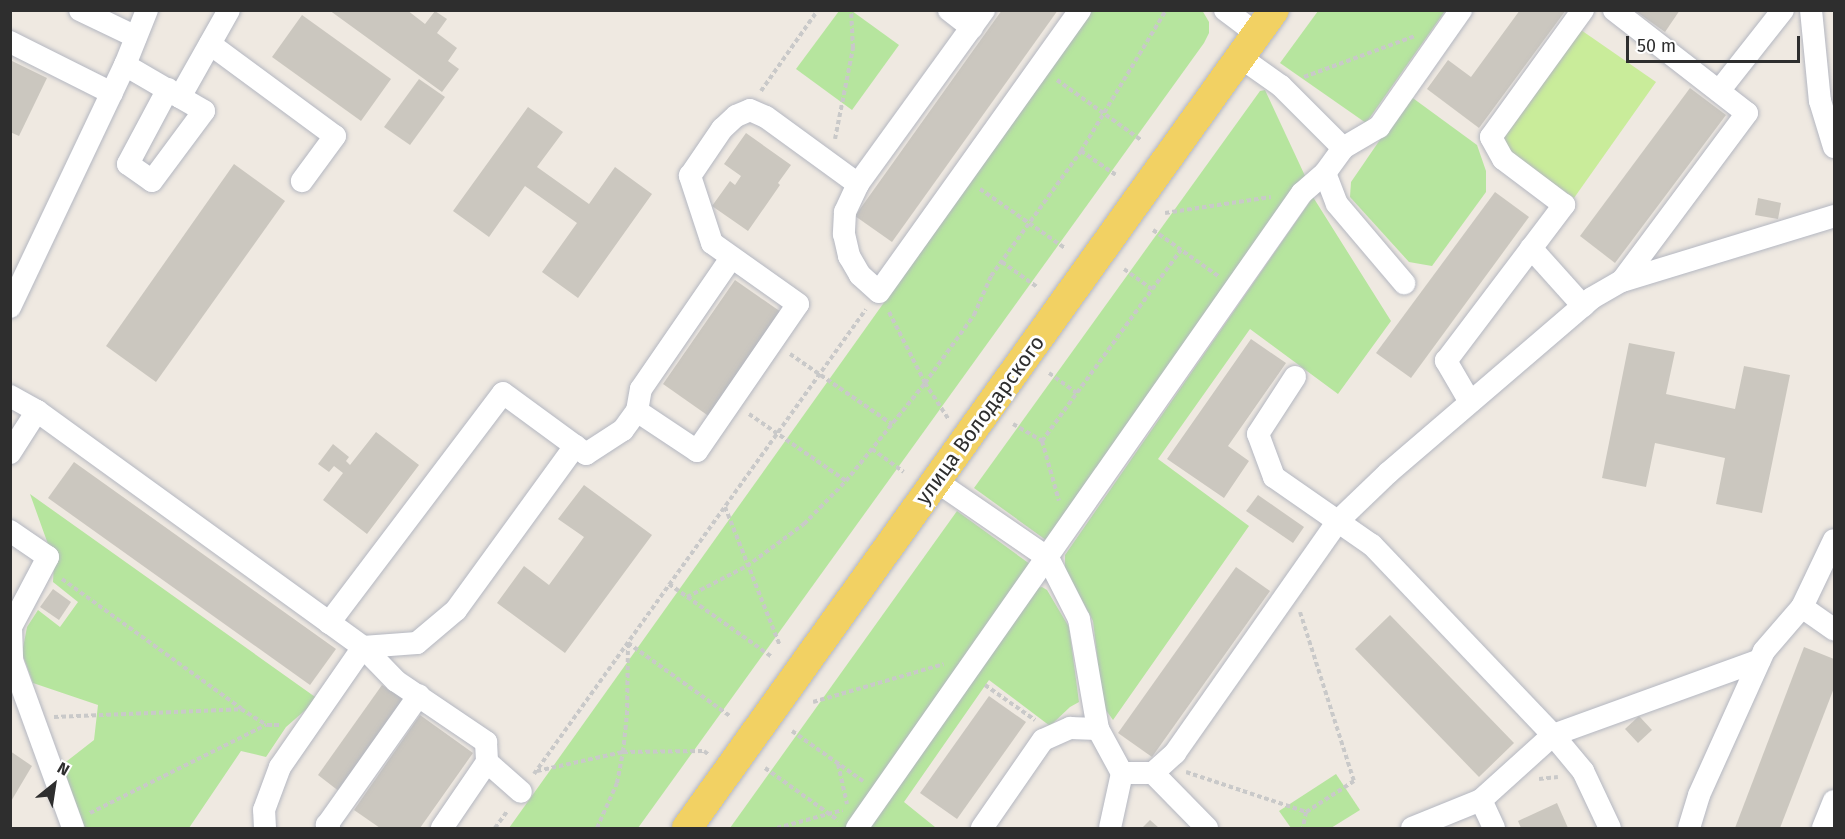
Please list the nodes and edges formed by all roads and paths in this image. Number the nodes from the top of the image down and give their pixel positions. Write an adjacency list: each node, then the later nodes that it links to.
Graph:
1 (80, 10): 18 (street)
2 (147, 10): 18 (street)
3 (229, 10): 20 (street)
4 (818, 10): 27 (path)
5 (851, 10): 33 (path)
6 (949, 10): 16 (street)
7 (1080, 10): 23 (street)
8 (1166, 10): 28 (path)
9 (1225, 10): 21 (street)
10 (1274, 10): 21 (main road, улица Володарского)
11 (1461, 10): 31 (street)
12 (1583, 10): 45 (street)
13 (1614, 10): 25 (street)
14 (1783, 10): 25 (street)
15 (1811, 10): 30 (street)
16 (978, 19): 38 (street)
17 (1420, 34): 24 (path)
18 (136, 37): 22 (street)
19 (10, 42): 26 (street)
20 (210, 44): 22 (street); 37 (street)
21 (1248, 46): 24 (street); 78 (main road, улица Володарского)
22 (125, 65): 26 (street)
23 (1040, 67): 28 (path); 36 (street)
24 (1281, 86): 31 (street)
25 (1719, 91): 50 (street)
26 (112, 93): 57 (street)
27 (750, 110): 33 (street); 47 (street)
28 (1104, 114): 29 (path); 32 (path)
29 (1141, 140)
30 (1834, 147)
31 (1343, 148): 34 (street)
32 (1081, 151): 35 (path); 42 (path)
33 (830, 163): 38 (street)
34 (1325, 173): 39 (street); 51 (street)
35 (1116, 175)
36 (962, 176): 42 (path); 55 (street)
37 (302, 181)
38 (858, 184): 55 (street)
39 (1302, 193): 40 (path); 53 (street)
40 (1165, 213)
41 (1834, 216): 50 (street)
42 (1029, 223): 44 (path); 48 (path)
43 (1153, 230): 46 (path)
44 (1065, 248)
45 (1532, 248): 56 (street); 65 (street)
46 (1181, 250): 53 (path); 54 (path)
47 (731, 258): 68 (street); 68 (street)
48 (1002, 262): 52 (path); 62 (path)
49 (1125, 269): 54 (path)
50 (1622, 281): 56 (street)
51 (1404, 283)
52 (1037, 287)
53 (1235, 288): 83 (street)
54 (1152, 290): 63 (path)
55 (879, 292): 60 (path); 62 (path)
56 (1583, 306): 65 (street)
57 (10, 307)
58 (784, 351): 60 (path)
59 (1049, 374): 63 (path)
60 (819, 375): 70 (path); 72 (path)
61 (1295, 377): 81 (street)
62 (925, 383): 69 (path); 70 (path)
63 (1077, 393): 73 (path)
64 (10, 396): 67 (street)
65 (1470, 402): 81 (street)
66 (743, 410): 72 (path)
67 (36, 411): 76 (street); 92 (street)
68 (637, 411): 74 (street)
69 (949, 420)
70 (892, 424): 75 (path)
71 (1013, 424): 73 (path)
72 (777, 434): 79 (path); 80 (path)
73 (1042, 441): 83 (path)
74 (575, 446): 92 (street); 96 (street)
75 (872, 449): 77 (path); 79 (path)
76 (10, 453)
77 (904, 471)
78 (936, 481): 85 (street); 135 (main road, улица Володарского)
79 (846, 482): 87 (path)
80 (725, 507): 87 (path); 88 (path)
81 (1338, 521): 89 (street); 111 (street)
82 (10, 531): 86 (street)
83 (1067, 531): 85 (street)
84 (1834, 540): 91 (street)
85 (1048, 558): 97 (street); 108 (street)
86 (44, 566): 103 (path); 104 (street)
87 (747, 566): 90 (path); 95 (path)
88 (669, 584): 90 (path); 94 (path)
89 (1292, 586): 121 (street); 126 (path)
90 (687, 597): 98 (path)
91 (1802, 607): 93 (street); 99 (street)
92 (329, 623): 96 (street)
93 (1834, 629)
94 (628, 643): 105 (path); 113 (path); 117 (path)
95 (780, 646)
96 (363, 647): 101 (street); 107 (street)
97 (980, 654): 100 (street); 102 (path)
98 (772, 657)
99 (1760, 660): 111 (street); 144 (street)
100 (968, 672): 110 (path); 123 (street)
101 (418, 695): 114 (street); 131 (street)
102 (813, 702)
103 (241, 709): 104 (path); 106 (path)
104 (24, 712): 129 (street)
105 (730, 716)
106 (267, 725): 107 (path); 129 (path)
107 (308, 725): 130 (street)
108 (1098, 729): 110 (street); 119 (street)
109 (792, 731): 115 (path)
110 (1055, 734): 137 (street)
111 (1553, 735): 118 (street); 120 (street)
112 (704, 751): 113 (path)
113 (623, 752): 117 (path); 134 (path)
114 (487, 762): 122 (street); 132 (street)
115 (838, 764): 123 (path); 128 (path)
116 (765, 768): 127 (path)
117 (536, 771): 122 (path)
118 (1583, 771): 120 (path); 143 (street)
119 (1122, 773): 121 (street); 138 (street)
120 (1512, 773): 124 (street)
121 (1153, 774): 126 (path); 139 (street)
122 (521, 792): 133 (path)
123 (881, 794): 128 (street); 128 (path)
124 (1481, 800): 141 (street); 142 (street)
125 (1834, 801): 145 (street)
126 (1306, 812): 140 (path)
127 (829, 814): 128 (path); 128 (path); 136 (path)
128 (849, 820)
129 (72, 826)
130 (265, 828)
131 (329, 828)
132 (442, 828)
133 (495, 828)
134 (597, 828)
135 (687, 828)
136 (777, 828)
137 (982, 828)
138 (1110, 828)
139 (1207, 828)
140 (1303, 828)
141 (1412, 828)
142 (1494, 828)
143 (1610, 828)
144 (1689, 828)
145 (1823, 828)

